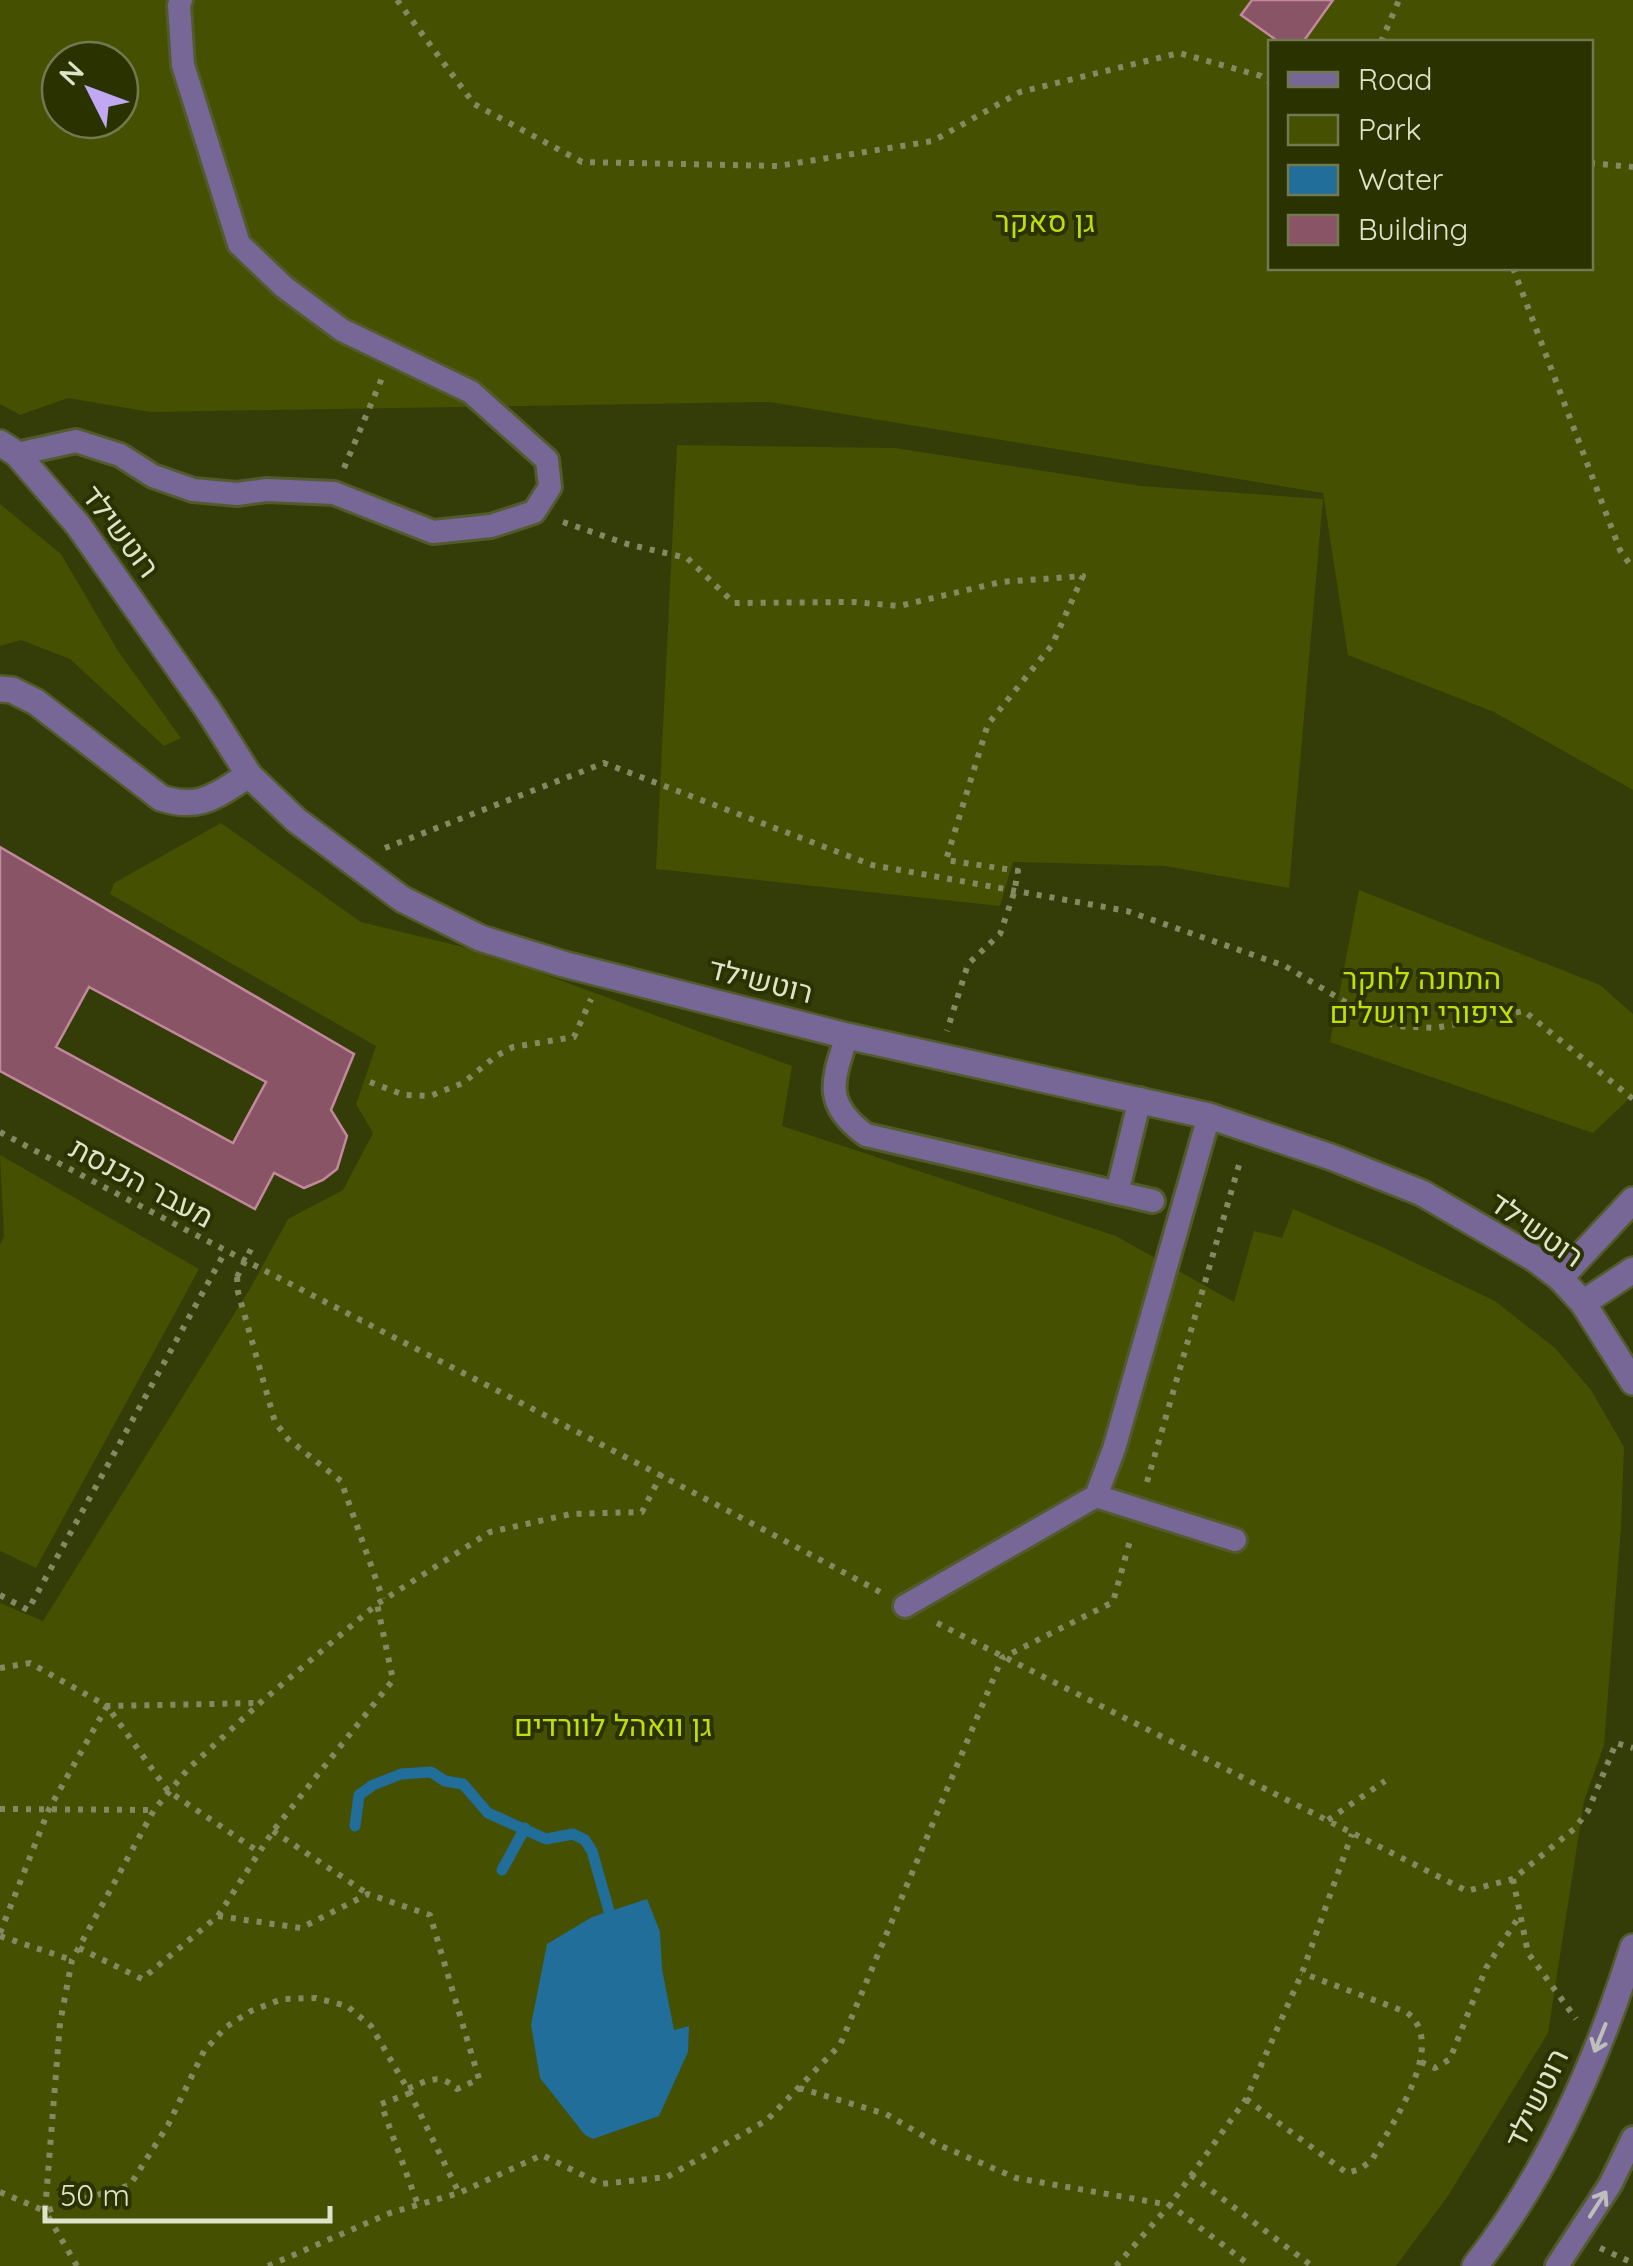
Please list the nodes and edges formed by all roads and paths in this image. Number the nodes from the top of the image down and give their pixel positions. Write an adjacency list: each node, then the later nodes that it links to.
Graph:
1 (181, 0): 9 (lane)
2 (396, 0): 5 (path)
3 (1399, 0): 4 (path)
4 (1381, 40)
5 (1268, 80)
6 (1593, 163): 7 (path)
7 (1633, 167)
8 (1513, 270): 13 (path)
9 (392, 354): 11 (path); 12 (lane)
10 (9, 448): 11 (lane); 15 (street, רוטשילד)
11 (334, 493): 12 (lane)
12 (534, 512): 17 (path)
13 (1633, 569)
14 (0, 689): 15 (street)
15 (249, 775): 16 (street, רוטשילד)
16 (348, 862): 17 (path); 19 (street, רוטשילד)
17 (1014, 893): 20 (path); 22 (path)
18 (582, 1019): 21 (path)
19 (847, 1036): 20 (street, רוטשילד); 27 (lane)
20 (940, 1056): 23 (street, רוטשילד)
21 (370, 1082)
22 (1633, 1099)
23 (1140, 1100): 24 (street, רוטשילד); 27 (lane)
24 (1209, 1116): 25 (street, רוטשילד); 38 (lane)
25 (1250, 1128): 33 (street, רוטשילד); 36 (path)
26 (0, 1132): 31 (path, מעבר הכנסת)
27 (1117, 1193): 29 (lane)
28 (1633, 1200): 33 (street)
29 (1153, 1201)
30 (252, 1249): 41 (path, bridge)
31 (225, 1252): 37 (path, מעבר הכנסת); 40 (path)
32 (1633, 1270): 34 (street)
33 (1560, 1278): 34 (street, רוטשילד)
34 (1583, 1303): 35 (street, רוטשילד)
35 (1633, 1382)
36 (1156, 1452)
37 (662, 1474): 41 (path); 42 (path, מעבר הכנסת)
38 (1096, 1496): 39 (lane); 42 (lane)
39 (1235, 1540)
40 (0, 1595)
41 (380, 1601): 46 (path); 55 (path)
42 (905, 1606): 44 (path, מעבר הכנסת)
43 (1104, 1606): 44 (path)
44 (1002, 1658): 54 (path, מעבר הכנסת); 71 (path)
45 (0, 1668): 47 (path)
46 (260, 1703): 47 (path); 50 (path)
47 (107, 1706): 50 (path); 51 (path)
48 (1633, 1748): 58 (path)
49 (1385, 1782): 54 (path)
50 (168, 1791): 53 (path); 57 (path)
51 (49, 1809): 52 (path); 53 (path); 61 (path)
52 (0, 1810)
53 (154, 1810): 66 (path)
54 (1326, 1820): 56 (path, מעבר הכנסת)
55 (273, 1831): 57 (path); 59 (path)
56 (1352, 1834): 58 (path, מעבר הכנסת); 68 (path)
57 (259, 1852): 63 (path)
58 (1513, 1879): 62 (path)
59 (368, 1894): 63 (path); 72 (path)
60 (0, 1908): 61 (path)
61 (10, 1909): 64 (path)
62 (1520, 1915): 69 (path); 70 (path)
63 (218, 1916): 66 (path)
64 (0, 1934): 67 (path)
65 (1633, 1946): 86 (street, רוטשילד, one-way to 86)
66 (79, 1948): 67 (path)
67 (72, 1960): 80 (path)
68 (1302, 1974): 70 (path); 73 (path)
69 (1576, 2020)
70 (1421, 2062): 73 (path)
71 (798, 2088): 77 (path); 79 (path)
72 (408, 2091): 77 (path); 78 (path); 80 (path)
73 (1246, 2099): 75 (path)
74 (1633, 2138): 87 (lane, one-way to 74)
75 (1192, 2175): 79 (path); 85 (path)
76 (0, 2192): 80 (path)
77 (459, 2193): 78 (path)
78 (418, 2205): 82 (path)
79 (1170, 2205): 83 (path); 84 (path)
80 (45, 2211): 81 (path)
81 (77, 2266)
82 (268, 2266)
83 (1116, 2266)
84 (1251, 2266)
85 (1312, 2266)
86 (1475, 2266)
87 (1557, 2266)

